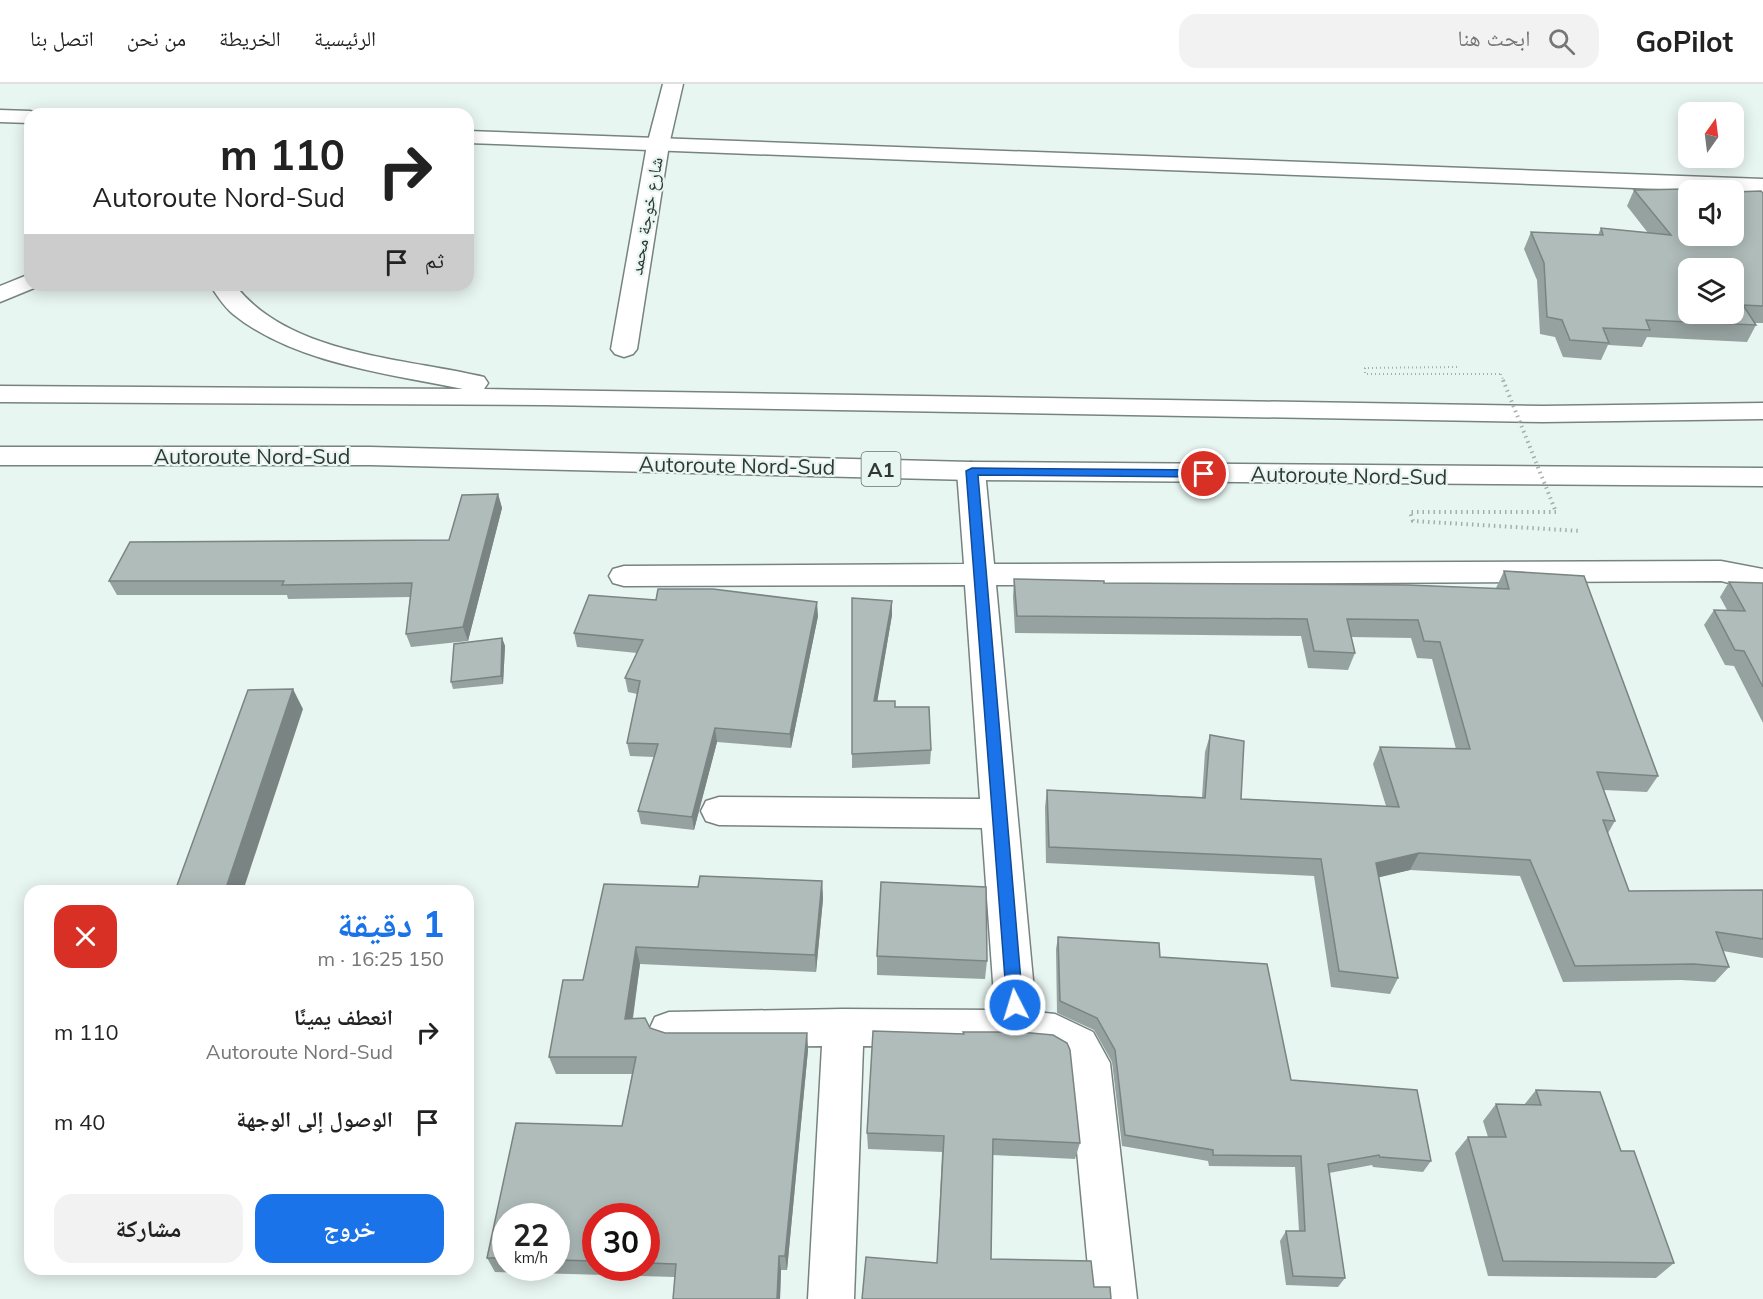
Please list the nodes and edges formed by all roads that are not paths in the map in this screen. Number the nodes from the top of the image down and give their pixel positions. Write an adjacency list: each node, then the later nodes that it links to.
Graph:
1 (673, 84): 5 (main road, شارع خوجة محمد)
2 (0, 116): 3 (main road)
3 (24, 117)
4 (474, 137): 5 (main road)
5 (658, 145): 6 (main road); 10 (main road, شارع خوجة محمد)
6 (1763, 186)
7 (24, 284): 9 (main road)
8 (227, 291): 12 (main road)
9 (0, 295)
10 (624, 349)
11 (0, 394): 12 (main road)
12 (544, 397): 13 (main road)
13 (1763, 411)
14 (0, 456): 15 (main road, Autoroute Nord-Sud / A1)
15 (972, 471): 16 (main road, Autoroute Nord-Sud / A1); 17 (main road)
16 (1763, 477)
17 (981, 575): 18 (main road); 19 (main road); 21 (main road)
18 (624, 576)
19 (1763, 579)
20 (719, 811): 21 (main road)
21 (1000, 814): 23 (main road)
22 (843, 1027): 23 (main road); 24 (main road); 25 (main road)
23 (1017, 1029): 26 (main road)
24 (669, 1030)
25 (831, 1299)
26 (1114, 1299)

